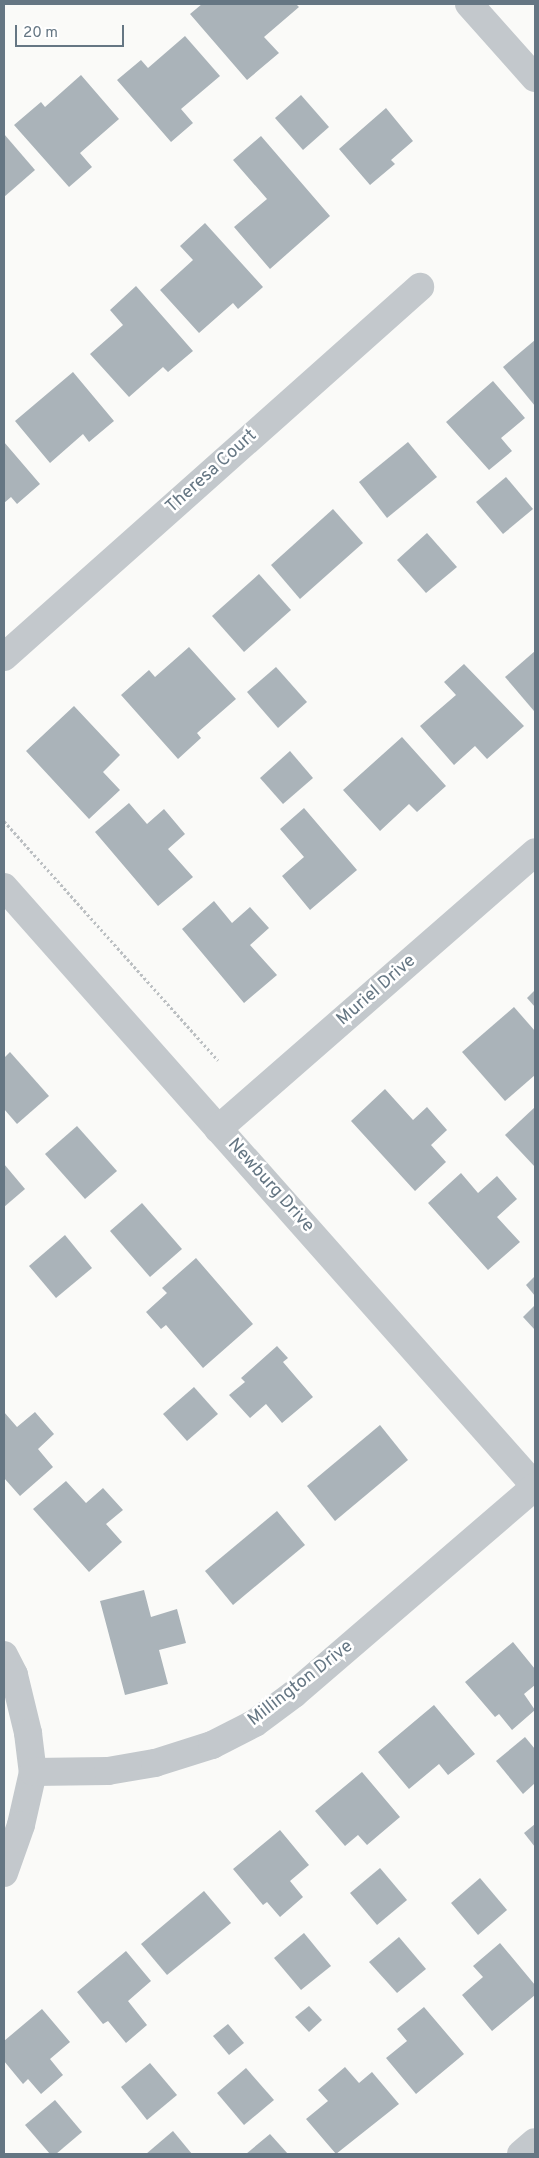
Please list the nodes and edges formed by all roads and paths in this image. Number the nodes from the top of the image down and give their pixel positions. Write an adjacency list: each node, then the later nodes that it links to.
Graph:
1 (469, 4): 2 (street)
2 (535, 78)
3 (420, 287): 4 (street, Theresa Court)
4 (4, 657)
5 (4, 821): 8 (path)
6 (535, 852): 9 (street, Muriel Drive)
7 (4, 887): 9 (street, Newburg Drive)
8 (218, 1060)
9 (218, 1129): 10 (street, Newburg Drive)
10 (535, 1486): 12 (street, Millington Drive)
11 (4, 1655): 12 (street)
12 (33, 1772): 13 (street)
13 (4, 1874)
14 (535, 2142): 15 (street)
15 (521, 2154)

